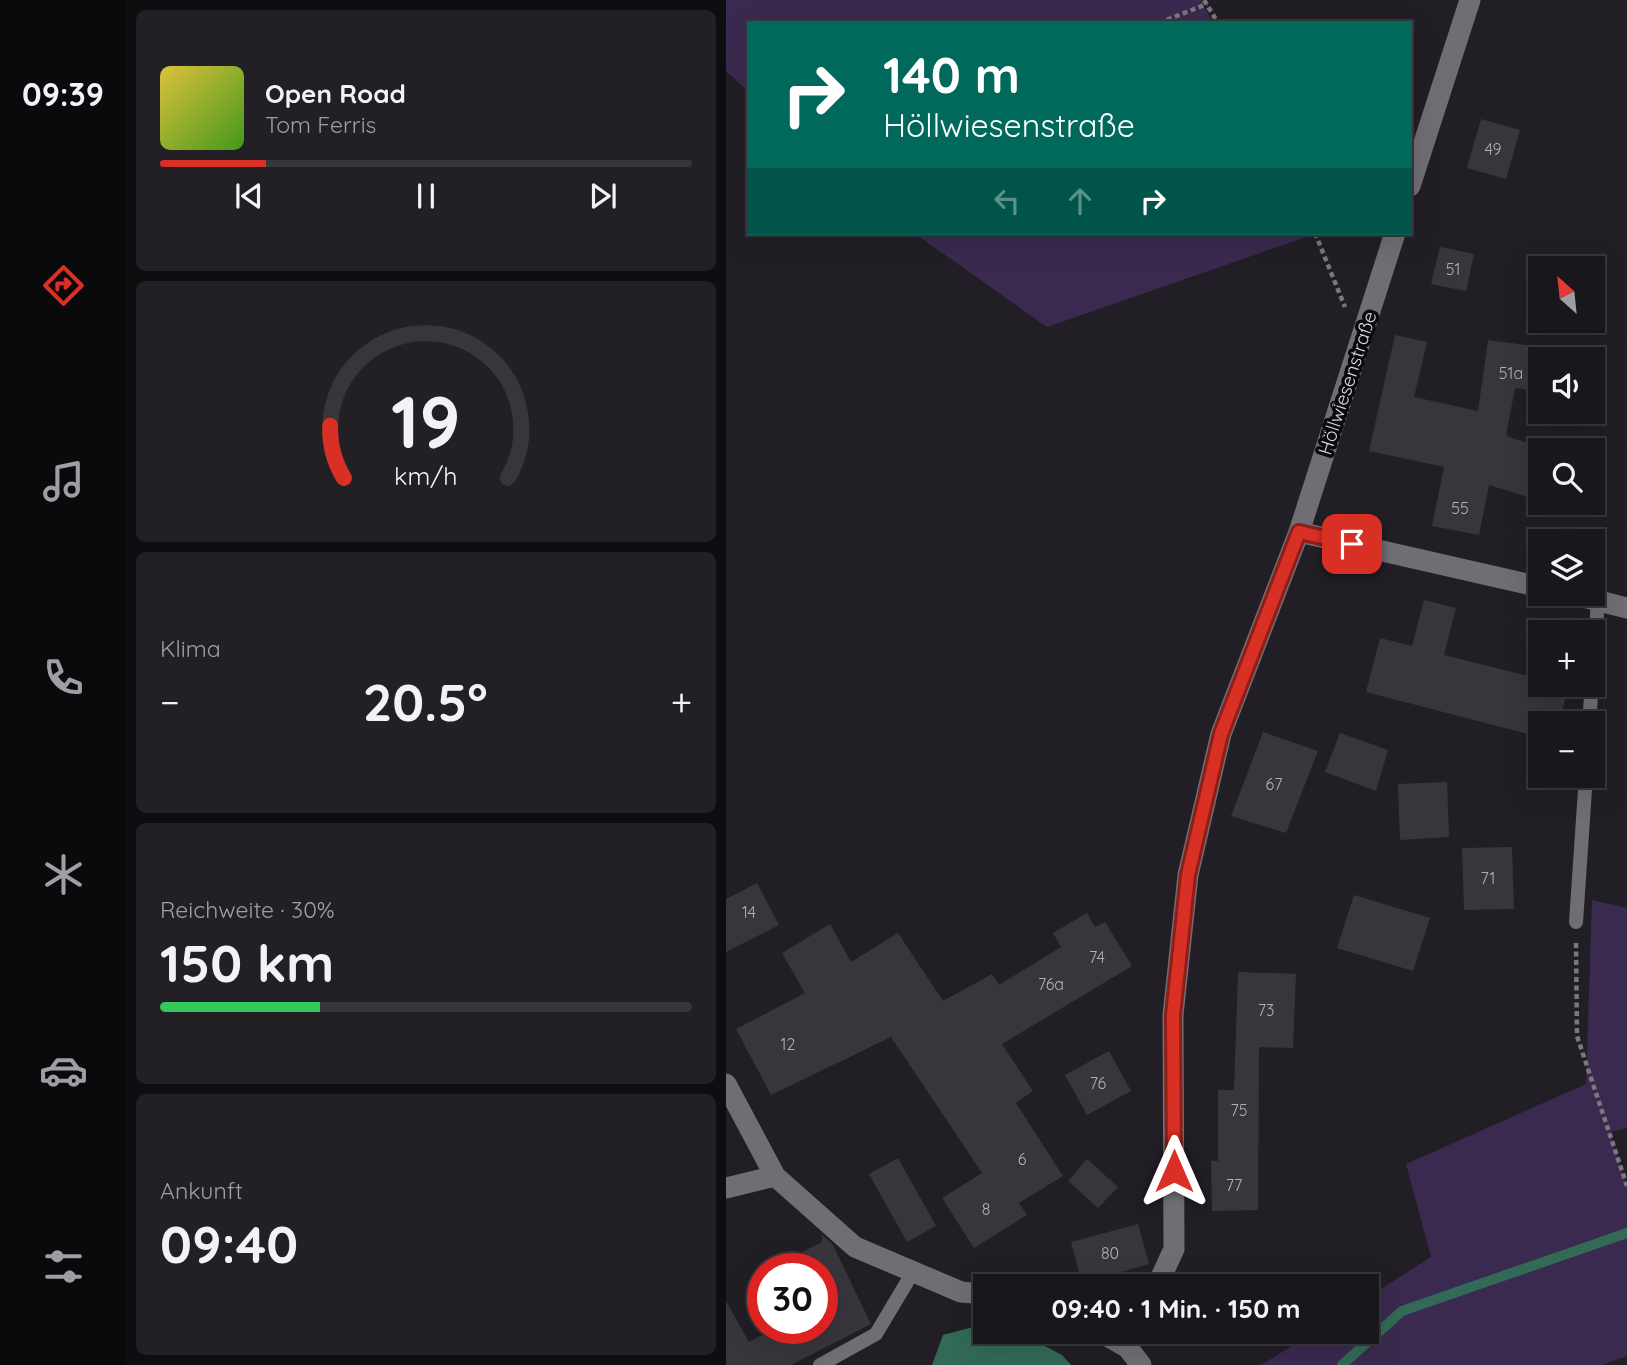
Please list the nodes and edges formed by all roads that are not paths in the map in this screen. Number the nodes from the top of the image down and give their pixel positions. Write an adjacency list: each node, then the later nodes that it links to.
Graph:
1 (1470, 0): 2 (street)
2 (1412, 180)
3 (1394, 235): 4 (street, Höllwiesenstraße)
4 (1299, 532): 5 (street); 14 (street, Höllwiesenstraße)
5 (1528, 584)
6 (1605, 602): 7 (street)
7 (1627, 608)
8 (1585, 788): 9 (lane)
9 (1575, 922)
10 (726, 1084): 11 (street)
11 (774, 1176): 12 (street); 13 (street)
12 (726, 1188)
13 (913, 1272): 15 (street); 16 (lane)
14 (1163, 1274)
15 (973, 1293)
16 (820, 1365)

